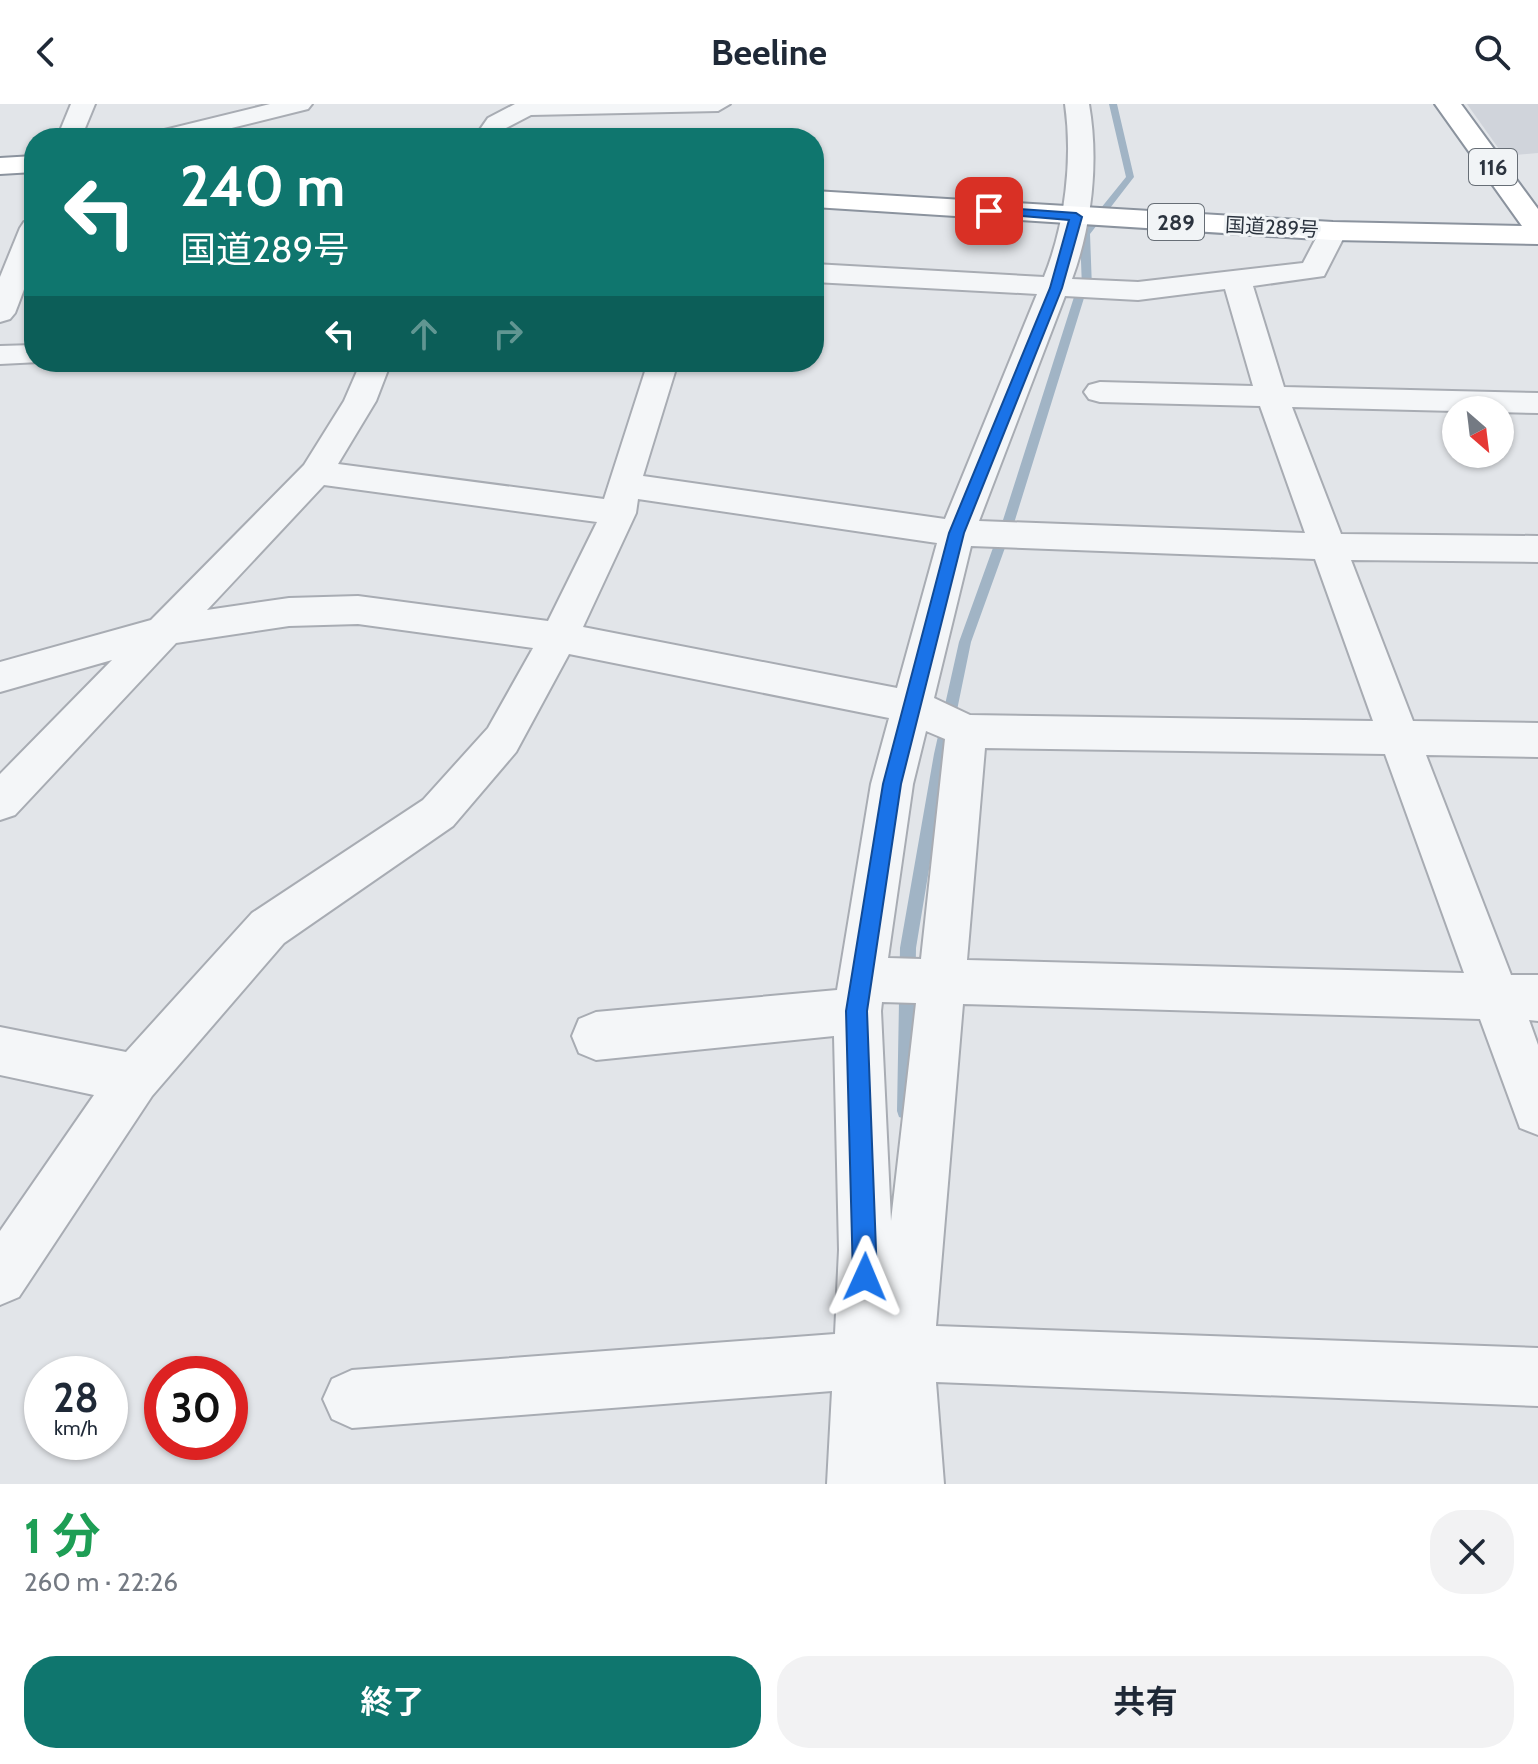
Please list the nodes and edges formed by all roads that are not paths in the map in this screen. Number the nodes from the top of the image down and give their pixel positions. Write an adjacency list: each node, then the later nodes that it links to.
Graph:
1 (83, 104): 7 (street)
2 (300, 104): 8 (street)
3 (1077, 104): 13 (street)
4 (1448, 104): 15 (highway, 116)
5 (524, 105): 6 (street); 9 (street)
6 (717, 112)
7 (73, 128)
8 (202, 128)
9 (493, 128)
10 (24, 165): 11 (highway)
11 (0, 166)
12 (824, 200): 13 (highway, 国道289号 / 289)
13 (1076, 217): 14 (highway, 国道289号 / 289); 19 (street)
14 (1333, 231): 15 (highway, 国道289号 / 289); 18 (street)
15 (1538, 232)
16 (24, 233): 20 (street)
17 (824, 274): 19 (street)
18 (1237, 280): 19 (street); 26 (street)
19 (1056, 288): 30 (street)
20 (0, 313)
21 (24, 354): 22 (street)
22 (0, 355)
23 (372, 372): 28 (street)
24 (660, 372): 29 (street)
25 (1100, 392): 26 (street)
26 (1273, 399): 27 (street); 31 (street)
27 (1538, 403)
28 (316, 473): 29 (street); 33 (street)
29 (621, 499): 30 (street); 34 (street)
30 (957, 533): 31 (street); 36 (street)
31 (1329, 547): 32 (street); 39 (street)
32 (1538, 549)
33 (168, 630): 34 (street); 35 (street); 40 (street)
34 (559, 637): 36 (street); 46 (street)
35 (0, 677)
36 (914, 707): 37 (street); 42 (street)
37 (966, 731): 39 (street); 41 (street)
38 (1538, 740): 39 (street)
39 (1398, 741): 43 (street)
40 (0, 802)
41 (941, 981): 42 (street); 43 (street); 49 (street)
42 (858, 995): 44 (street); 49 (street)
43 (1516, 997): 47 (street)
44 (596, 1036)
45 (0, 1051): 46 (street)
46 (135, 1079): 48 (street)
47 (1538, 1110)
48 (0, 1278)
49 (883, 1356): 50 (street); 51 (street); 52 (street); 53 (street)
50 (1538, 1377)
51 (352, 1399)
52 (857, 1484)
53 (914, 1484)

